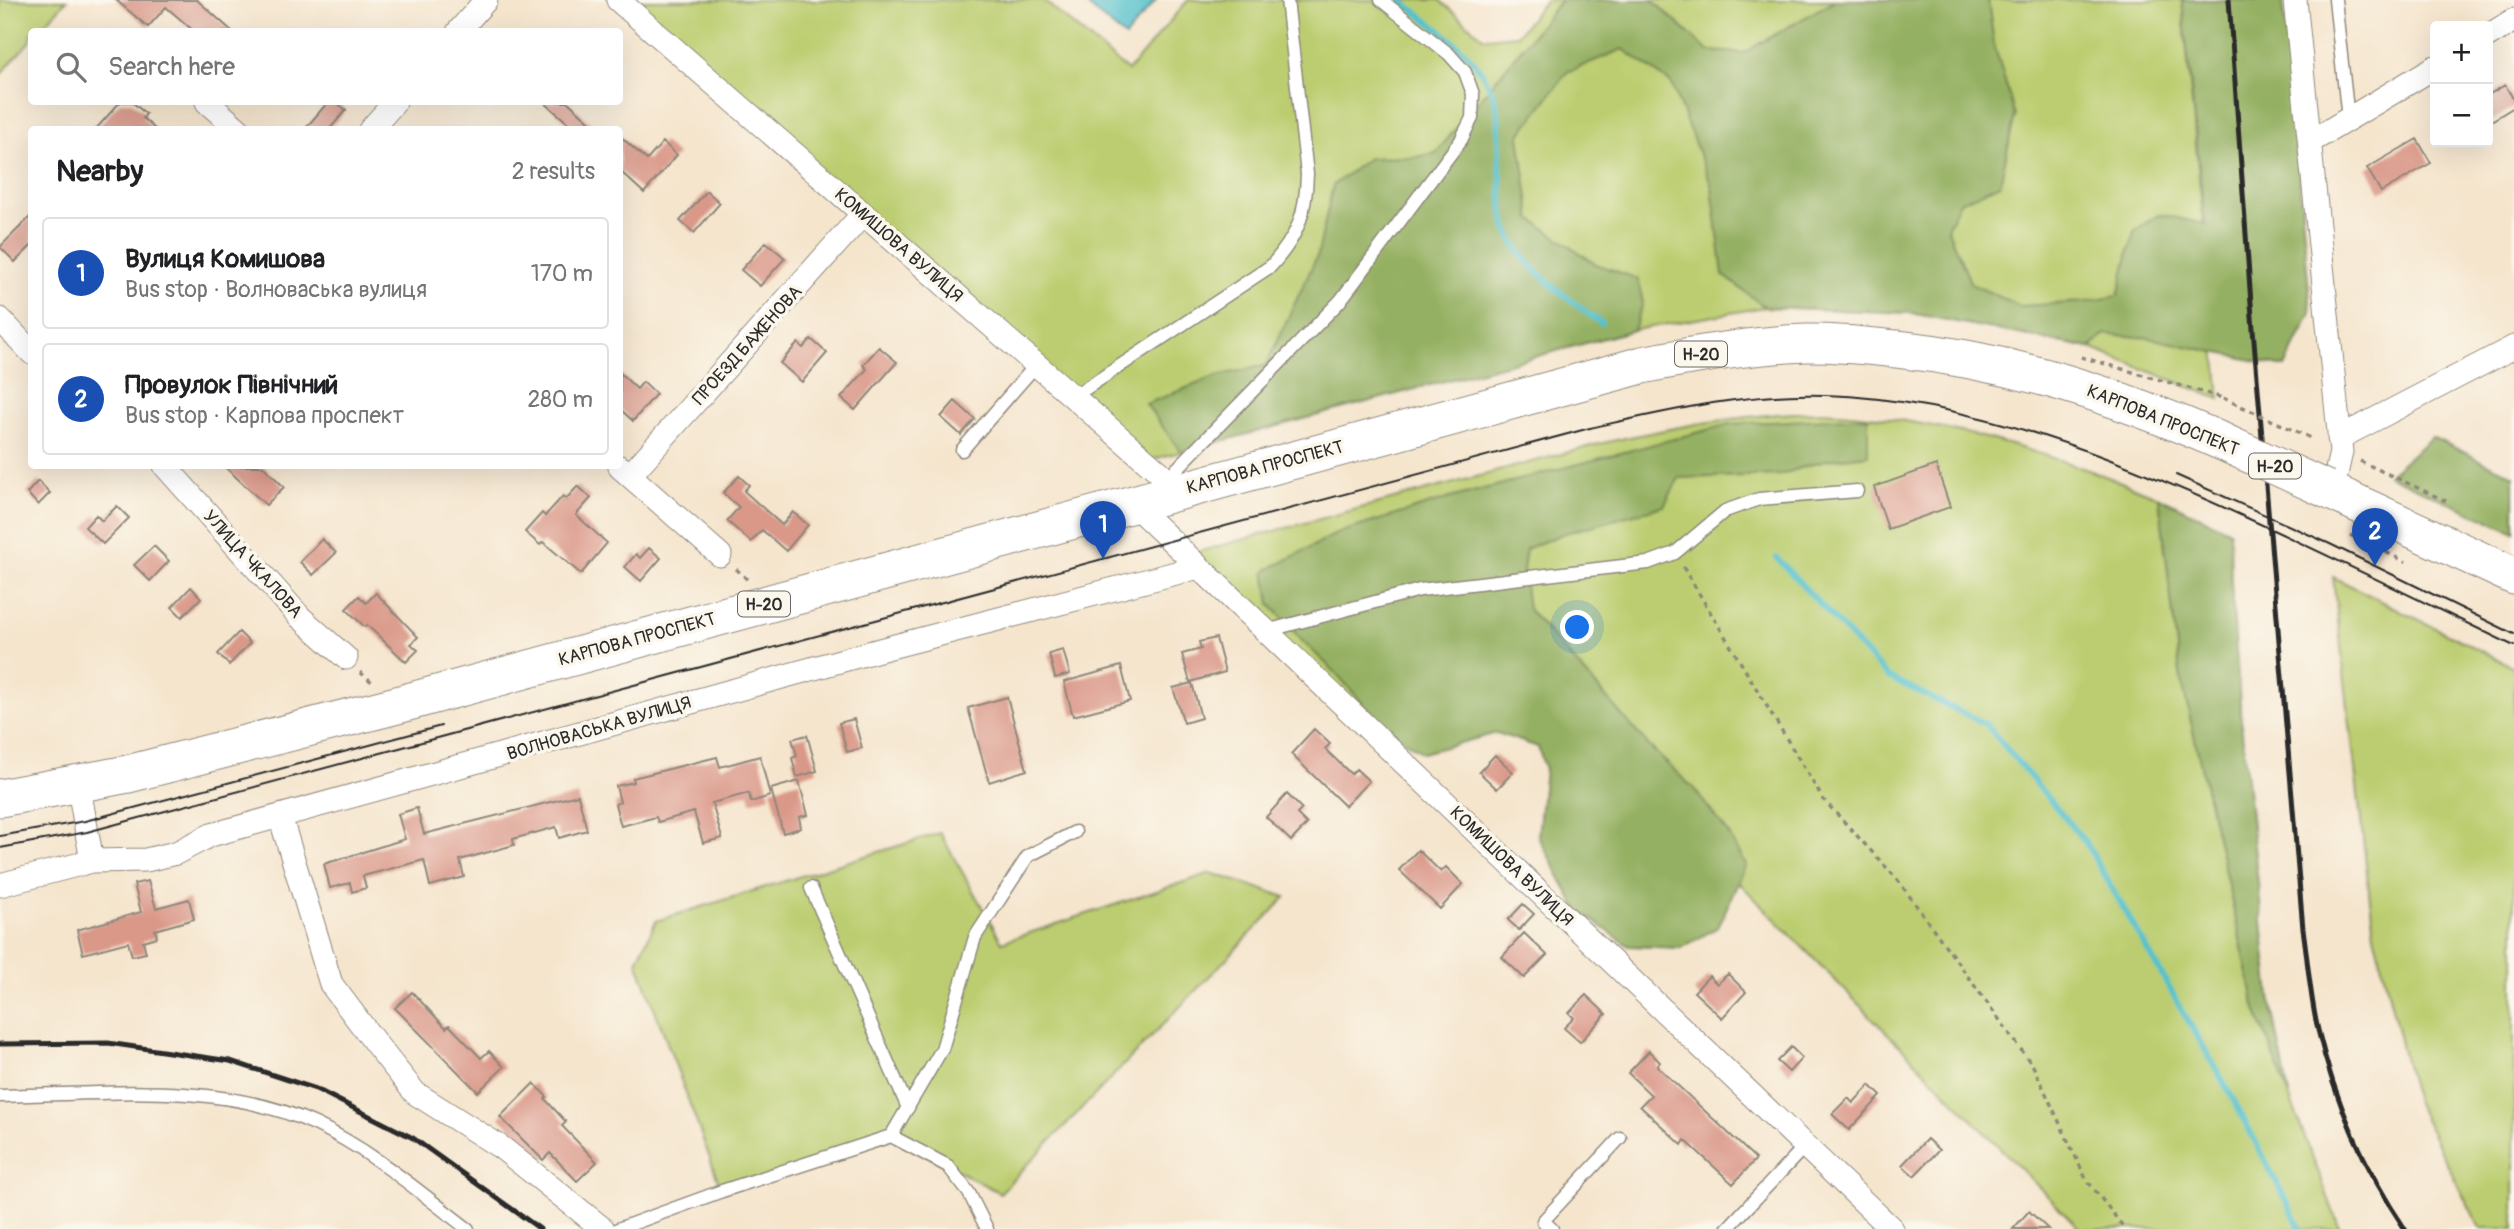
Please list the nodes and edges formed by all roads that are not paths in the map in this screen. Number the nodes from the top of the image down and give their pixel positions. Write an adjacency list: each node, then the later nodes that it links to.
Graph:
1 (486, 0): 8 (street)
2 (618, 0): 17 (street, КОМИШОВА ВУЛИЦЯ)
3 (1287, 0): 22 (lane)
4 (1381, 0): 27 (lane)
5 (2295, 0): 16 (street)
6 (2335, 0): 13 (lane)
7 (2514, 20): 9 (street)
8 (462, 28)
9 (2493, 33)
10 (2430, 70): 13 (street)
11 (210, 105): 14 (street)
12 (392, 105): 15 (street)
13 (2348, 119): 16 (street)
14 (234, 126)
15 (374, 126)
16 (2310, 142): 23 (street)
17 (863, 214): 21 (street, КОМИШОВА ВУЛИЦЯ); 26 (street, ПРОЕЗД БАЖЕНОВА)
18 (0, 319): 20 (street)
19 (2514, 347): 23 (street)
20 (28, 349)
21 (1036, 365): 22 (street, КОМИШОВА ВУЛИЦЯ); 24 (lane)
22 (1073, 397): 27 (street, КОМИШОВА ВУЛИЦЯ)
23 (2340, 445): 28 (street)
24 (962, 450)
25 (168, 469): 35 (street, УЛИЦА ЧКАЛОВА)
26 (625, 470): 31 (street)
27 (1173, 484): 28 (main road, КАРПОВА ПРОСПЕКТ / Н-20, bridge); 30 (main road, КАРПОВА ПРОСПЕКТ / Н-20)
28 (2329, 490): 33 (main road, КАРПОВА ПРОСПЕКТ / Н-20)
29 (1857, 491): 34 (lane)
30 (1132, 503): 32 (street, КОМИШОВА ВУЛИЦЯ); 36 (main road, КАРПОВА ПРОСПЕКТ / Н-20)
31 (720, 555)
32 (1199, 566): 34 (street, КОМИШОВА ВУЛИЦЯ); 38 (street, ВОЛНОВАСЬКА ВУЛИЦЯ)
33 (2514, 576)
34 (1266, 631): 47 (street, КОМИШОВА ВУЛИЦЯ)
35 (346, 658)
36 (78, 783): 37 (main road, КАРПОВА ПРОСПЕКТ / Н-20); 40 (street)
37 (0, 798)
38 (280, 816): 40 (street, ВОЛНОВАСЬКА ВУЛИЦЯ); 49 (street)
39 (1075, 832): 44 (lane)
40 (92, 861): 41 (street, ВОЛНОВАСЬКА ВУЛИЦЯ)
41 (0, 885)
42 (811, 887): 44 (lane)
43 (0, 1096): 48 (lane)
44 (908, 1108): 45 (lane)
45 (891, 1136): 50 (lane); 51 (lane)
46 (1620, 1138): 52 (lane)
47 (1805, 1146): 53 (lane); 54 (street, КОМИШОВА ВУЛИЦЯ)
48 (468, 1229)
49 (603, 1229)
50 (618, 1229)
51 (987, 1229)
52 (1552, 1229)
53 (1727, 1229)
54 (1892, 1229)

